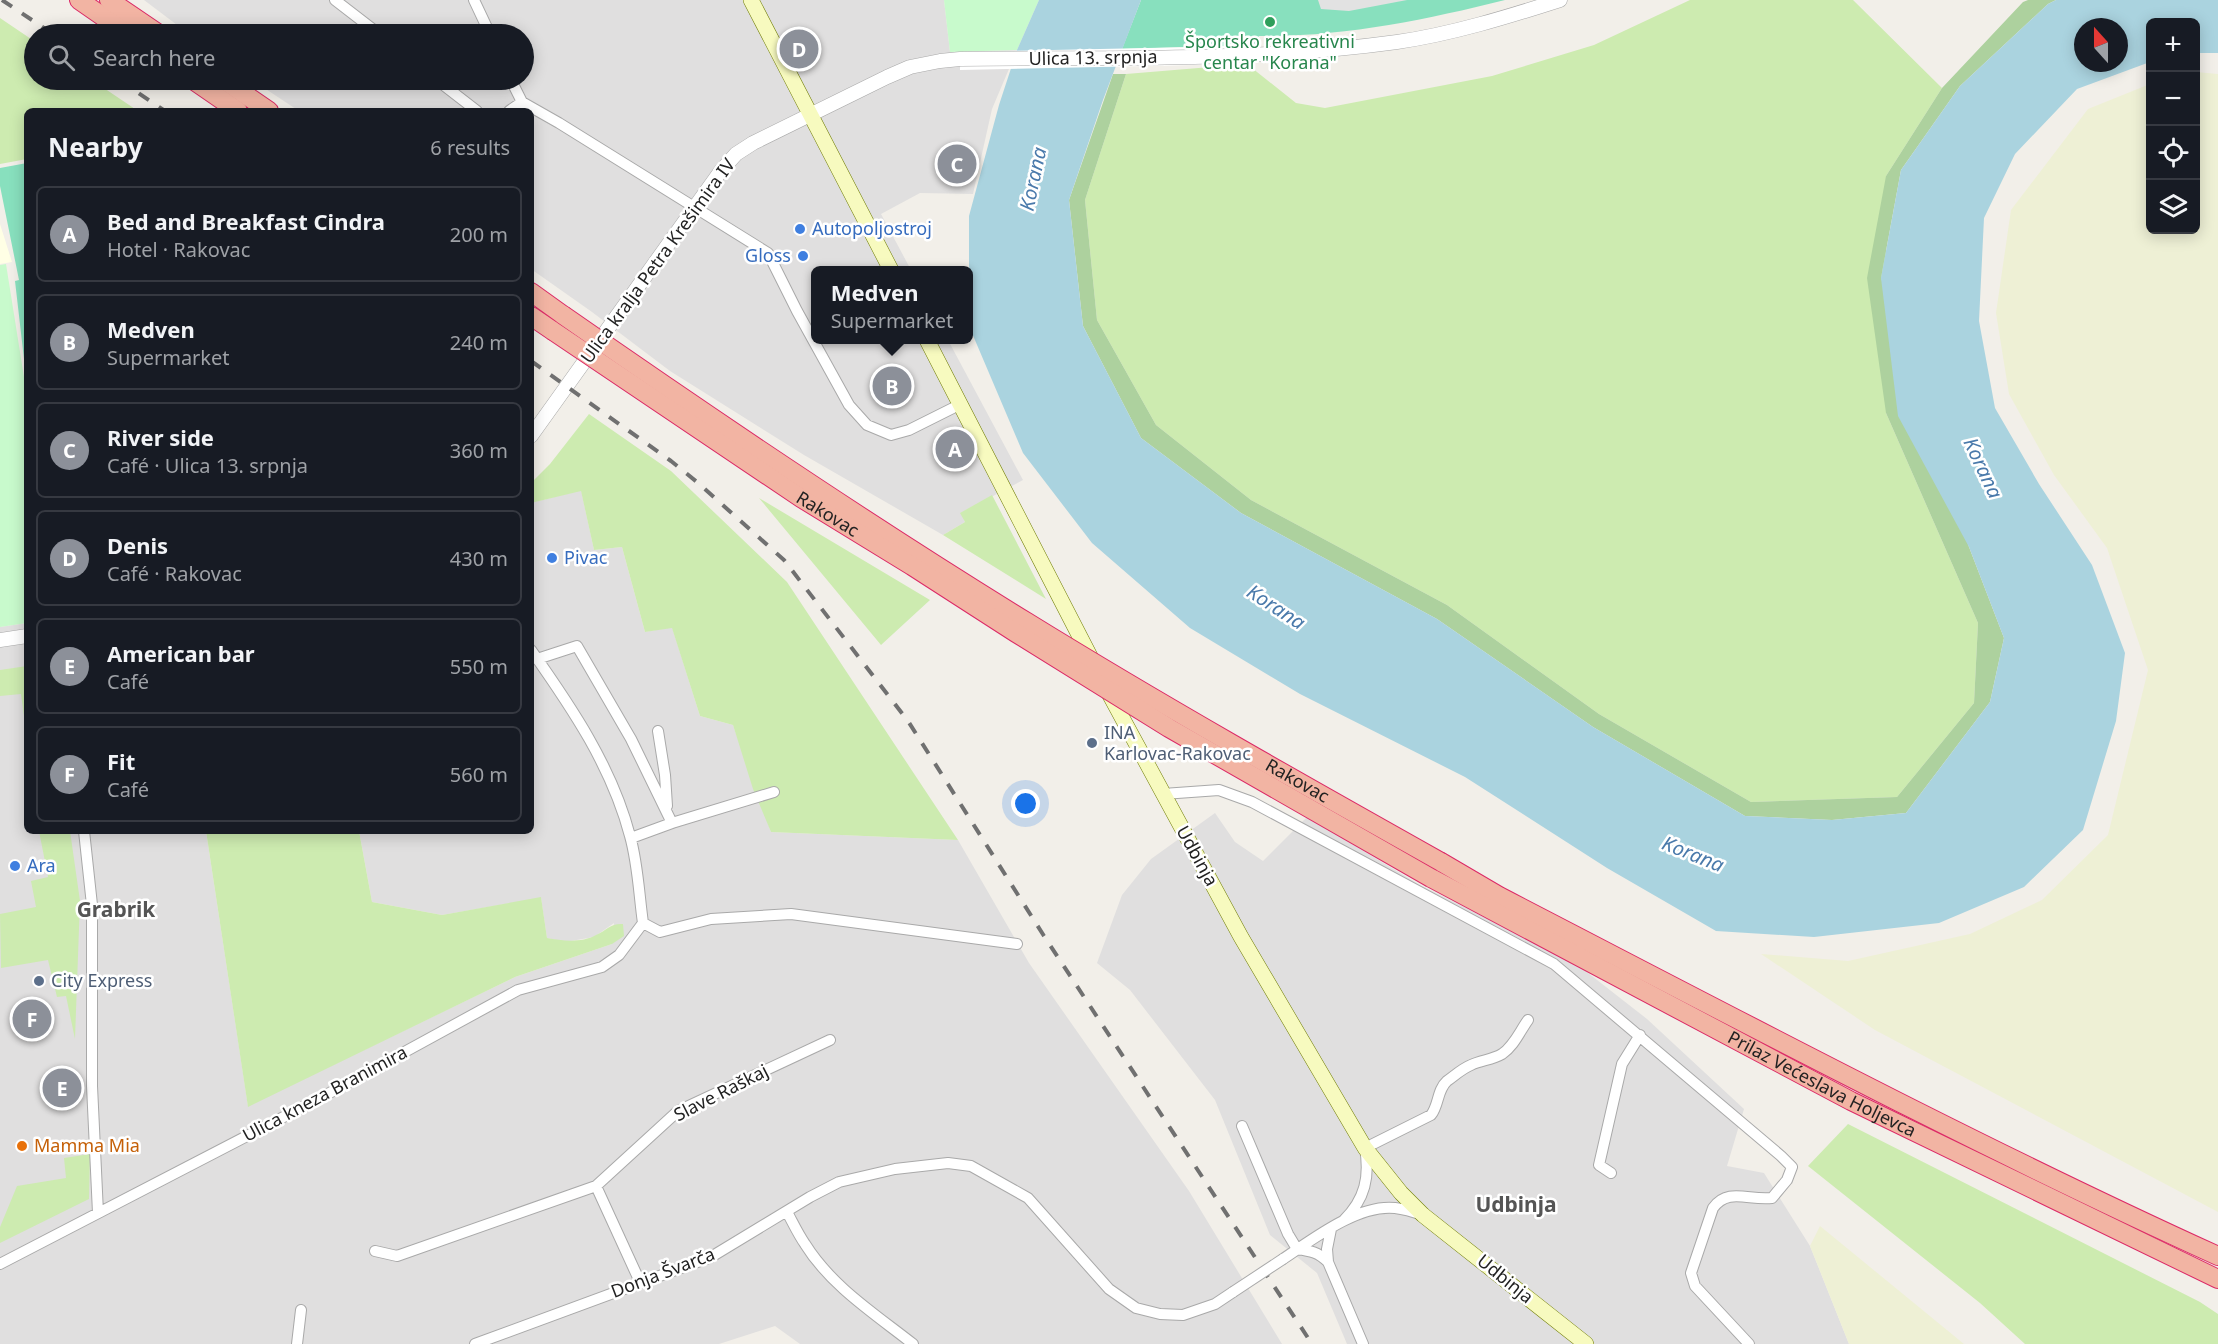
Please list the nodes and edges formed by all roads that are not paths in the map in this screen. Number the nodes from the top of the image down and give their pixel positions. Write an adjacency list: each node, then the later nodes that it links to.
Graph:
1 (79, 0): 7 (highway)
2 (109, 0): 8 (highway)
3 (335, 0): 9 (street)
4 (474, 0): 10 (street)
5 (751, 0): 22 (main road)
6 (1560, 0): 22 (street, Ulica 13. srpnja)
7 (114, 24)
8 (144, 24)
9 (366, 24)
10 (485, 24)
11 (208, 90): 16 (highway)
12 (239, 90): 17 (highway)
13 (450, 90): 18 (street)
14 (516, 90): 15 (street)
15 (522, 102): 19 (street); 20 (street)
16 (234, 108)
17 (265, 108)
18 (473, 108)
19 (513, 108)
20 (533, 108)
21 (534, 109): 23 (street)
22 (811, 115): 23 (street, Ulica kralja Petra Krešimira IV); 24 (main road)
23 (694, 208): 27 (street); 31 (street, Ulica kralja Petra Krešimira IV)
24 (889, 266)
25 (534, 294): 42 (highway, Rakovac, bridge)
26 (534, 318): 43 (highway, Rakovac, bridge)
27 (811, 334)
28 (816, 344): 30 (street)
29 (930, 344): 30 (main road)
30 (961, 404): 38 (main road)
31 (534, 432)
32 (24, 636): 33 (street)
33 (0, 640)
34 (534, 656): 39 (street)
35 (534, 657): 41 (street)
36 (658, 731): 39 (street)
37 (774, 792): 39 (street)
38 (1163, 794): 47 (street); 50 (main road, Udbinja)
39 (670, 818): 41 (street)
40 (84, 834): 55 (street)
41 (631, 838): 44 (street)
42 (1441, 862): 61 (highway, Prilaz Većeslava Holjevca)
43 (1431, 878): 64 (highway, Prilaz Većeslava Holjevca)
44 (643, 923): 45 (street); 55 (street, Ulica kneza Branimira)
45 (1017, 944)
46 (1528, 1020): 50 (street)
47 (1640, 1035): 52 (street); 72 (street)
48 (830, 1040): 53 (street, Slave Raškaj)
49 (1242, 1126): 59 (street)
50 (1365, 1148): 56 (main road, Udbinja); 57 (street, Udbinja)
51 (948, 1162): 54 (street, Donja Švarča); 59 (street, Udbinja, bridge)
52 (1611, 1173)
53 (596, 1186): 60 (street, Slave Raškaj); 65 (street)
54 (787, 1212): 65 (street, Donja Švarča); 69 (street)
55 (98, 1214): 63 (street, Ulica kneza Branimira)
56 (1423, 1215): 57 (street, Udbinja); 71 (main road, Udbinja)
57 (1344, 1220): 58 (street, Udbinja)
58 (1331, 1229): 59 (street, Udbinja); 62 (street)
59 (1297, 1250): 62 (street)
60 (375, 1251)
61 (2218, 1256)
62 (1328, 1262): 70 (street)
63 (0, 1264)
64 (2218, 1279)
65 (640, 1282): 68 (street, Donja Švarča)
66 (300, 1310): 67 (street)
67 (297, 1344)
68 (475, 1344)
69 (913, 1344)
70 (1363, 1344)
71 (1586, 1344)
72 (1749, 1344)

